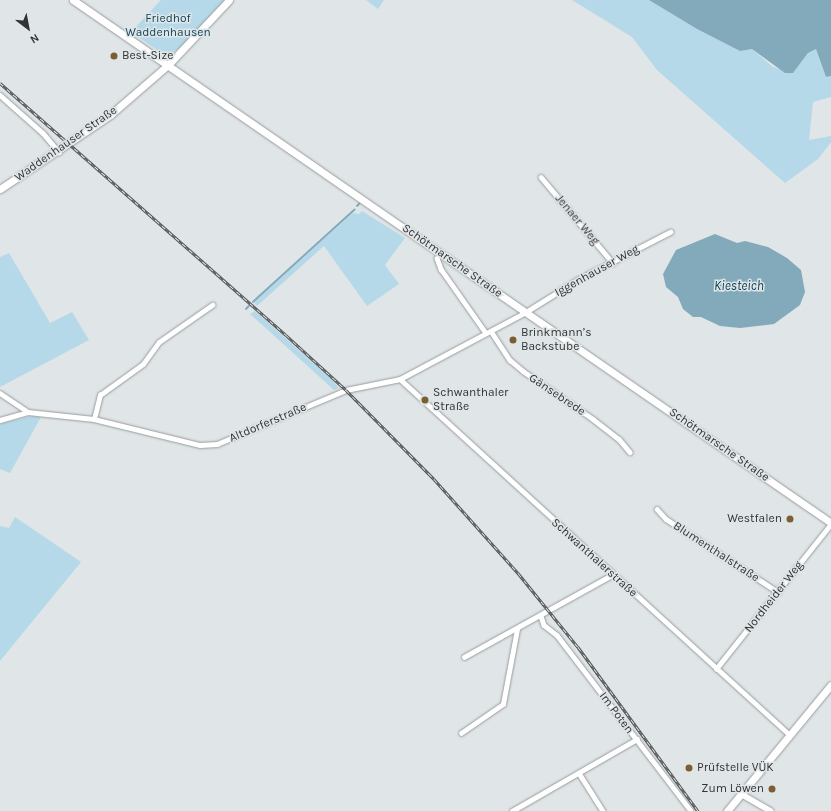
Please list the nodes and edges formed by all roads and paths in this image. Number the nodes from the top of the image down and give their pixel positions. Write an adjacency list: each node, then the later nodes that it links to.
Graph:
1 (73, 0): 3 (main road, Schötmarsche Straße)
2 (230, 0): 3 (main road, Waddenhauser Straße)
3 (168, 65): 5 (main road, Waddenhauser Straße); 12 (main road, Schötmarsche Straße)
4 (0, 95): 5 (street)
5 (59, 152): 7 (main road, Waddenhauser Straße)
6 (541, 177): 10 (street, Jenaer Weg)
7 (0, 189)
8 (670, 232): 10 (street, Iggenhauser Weg)
9 (437, 258): 14 (street)
10 (613, 263): 12 (street, Iggenhauser Weg)
11 (212, 305): 18 (street)
12 (526, 312): 13 (street, Altdorferstraße); 22 (main road, Schötmarsche Straße)
13 (491, 331): 14 (street, Altdorferstraße); 20 (street, Gänsebrede)
14 (486, 333): 15 (street, Altdorferstraße)
15 (400, 379): 18 (street, Altdorferstraße); 23 (street, Schwanthalerstraße)
16 (0, 393): 17 (street, Altdorferstraße)
17 (28, 412): 18 (street, Altdorferstraße); 19 (street)
18 (94, 419)
19 (0, 420)
20 (630, 452)
21 (657, 509): 24 (street, Blumenthalstraße)
22 (831, 523): 24 (street, Nordheider Weg)
23 (612, 575): 25 (street); 28 (street, Schwanthalerstraße)
24 (778, 592): 28 (street, Nordheider Weg)
25 (541, 616): 26 (street); 32 (street, Im Poten)
26 (517, 629): 27 (street); 30 (street)
27 (464, 657)
28 (716, 670): 31 (street, Schwanthalerstraße)
29 (831, 685): 31 (main road)
30 (461, 733)
31 (790, 735): 34 (main road)
32 (636, 739): 33 (street); 37 (street, Im Poten)
33 (579, 773): 35 (street); 36 (street)
34 (741, 794): 38 (main road); 39 (street)
35 (512, 811)
36 (603, 811)
37 (691, 811)
38 (727, 811)
39 (770, 811)

